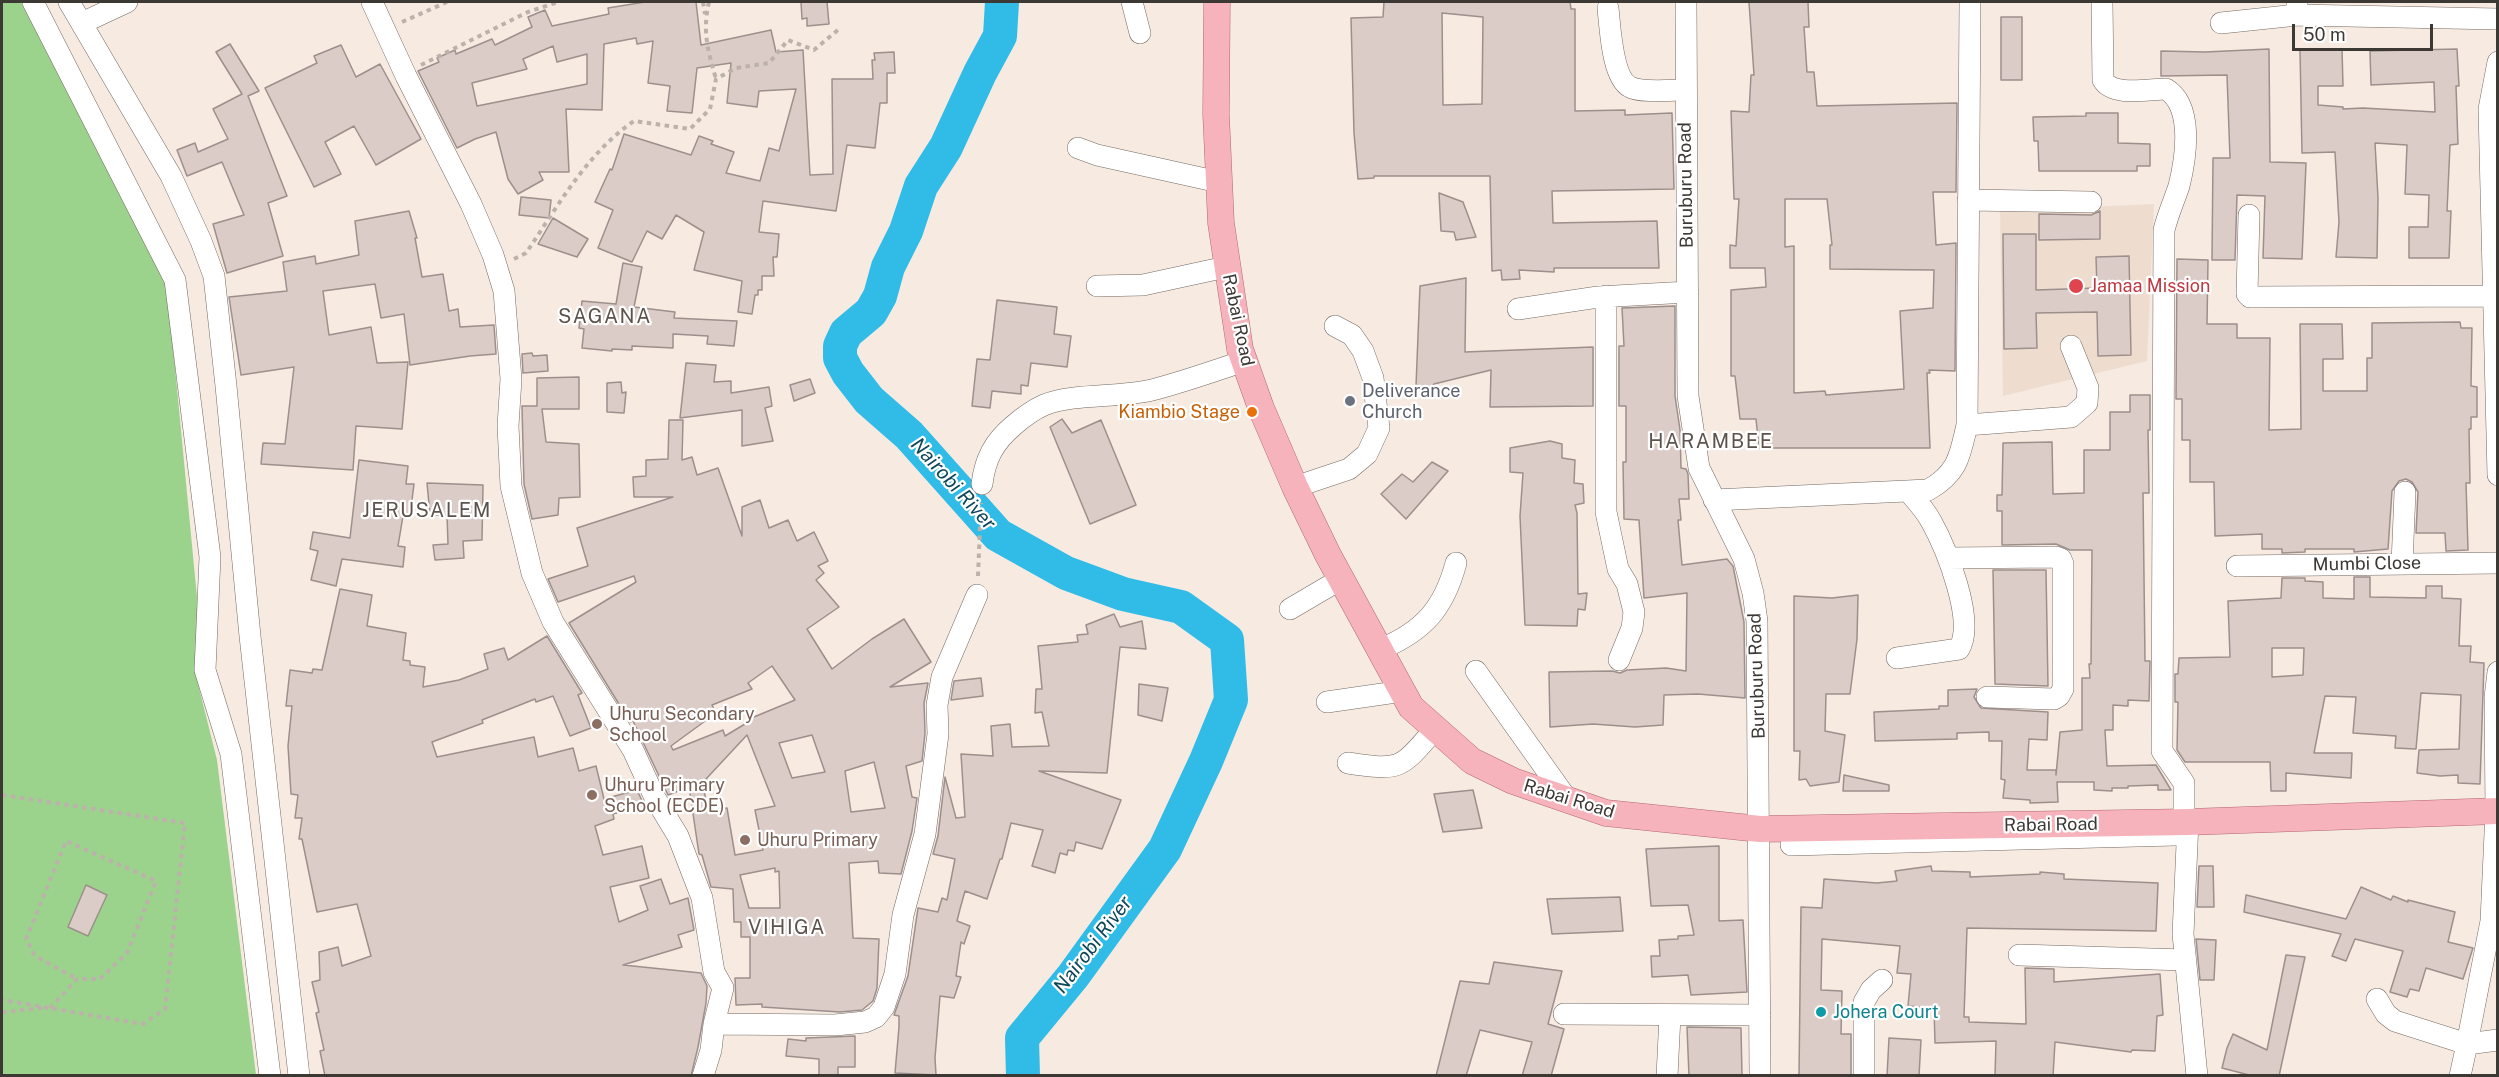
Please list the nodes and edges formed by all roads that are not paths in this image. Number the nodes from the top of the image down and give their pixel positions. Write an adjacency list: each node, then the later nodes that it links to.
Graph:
1 (33, 2): 73 (street)
2 (69, 2): 13 (street)
3 (128, 2): 13 (street)
4 (372, 2): 70 (street)
5 (1132, 2): 15 (street)
6 (1217, 2): 19 (main road, Rabai Road)
7 (1686, 2): 17 (street, Buruburu Road)
8 (1970, 2): 20 (street)
9 (2102, 2): 60 (street)
10 (1608, 8): 17 (street)
11 (2297, 8): 12 (street); 14 (street)
12 (2498, 20)
13 (82, 22): 74 (street)
14 (2221, 23)
15 (1140, 33)
16 (2498, 62): 27 (street)
17 (1685, 90): 25 (street, Buruburu Road)
18 (1078, 148): 19 (street)
19 (1219, 182): 23 (main road, Rabai Road)
20 (1968, 200): 21 (street); 32 (street)
21 (2091, 202)
22 (2249, 215): 27 (street)
23 (1226, 267): 24 (street); 31 (main road, Rabai Road)
24 (1097, 286)
25 (1688, 292): 26 (street); 39 (street, Buruburu Road)
26 (1606, 296): 28 (street); 50 (street)
27 (2493, 296): 33 (street)
28 (1518, 309)
29 (1335, 326): 36 (street)
30 (2071, 346): 32 (street)
31 (1244, 361): 35 (street); 36 (main road, Rabai Road)
32 (1967, 424): 37 (street)
33 (2497, 427): 34 (street)
34 (2498, 475)
35 (982, 484)
36 (1295, 487): 45 (main road, Rabai Road)
37 (1908, 491): 39 (street); 40 (street)
38 (2405, 492): 43 (street)
39 (1714, 500): 61 (street, Buruburu Road)
40 (1948, 558): 49 (street); 54 (street)
41 (1455, 563): 48 (street)
42 (2498, 563): 43 (street, Mumbi Close)
43 (2402, 564): 44 (street, Mumbi Close)
44 (2237, 566)
45 (1341, 579): 47 (street); 48 (main road, Rabai Road)
46 (977, 595): 70 (street)
47 (1290, 609)
48 (1381, 649): 53 (main road, Rabai Road)
49 (1897, 658)
50 (1619, 660)
51 (1476, 672): 58 (street)
52 (2498, 672): 59 (street)
53 (1403, 691): 55 (street); 56 (main road, Rabai Road)
54 (1987, 697)
55 (1327, 702)
56 (1435, 729): 57 (street); 58 (main road, Rabai Road)
57 (1348, 763)
58 (1567, 800): 61 (main road, Rabai Road)
59 (2497, 811): 60 (main road, Rabai Road); 72 (street)
60 (2187, 826): 61 (main road, Rabai Road); 62 (street); 64 (street)
61 (1760, 829): 68 (street, Buruburu Road)
62 (1791, 844)
63 (2019, 955): 64 (street)
64 (2186, 960): 79 (street)
65 (1882, 980): 78 (street)
66 (2377, 999): 72 (street)
67 (1564, 1014): 69 (street)
68 (1760, 1015): 69 (street); 77 (street, Buruburu Road)
69 (1670, 1016): 76 (street)
70 (714, 1024): 75 (street)
71 (2498, 1040): 72 (street)
72 (2467, 1044): 80 (street)
73 (270, 1076)
74 (299, 1076)
75 (703, 1076)
76 (1666, 1076)
77 (1760, 1076)
78 (1864, 1076)
79 (2197, 1076)
80 (2460, 1076)

